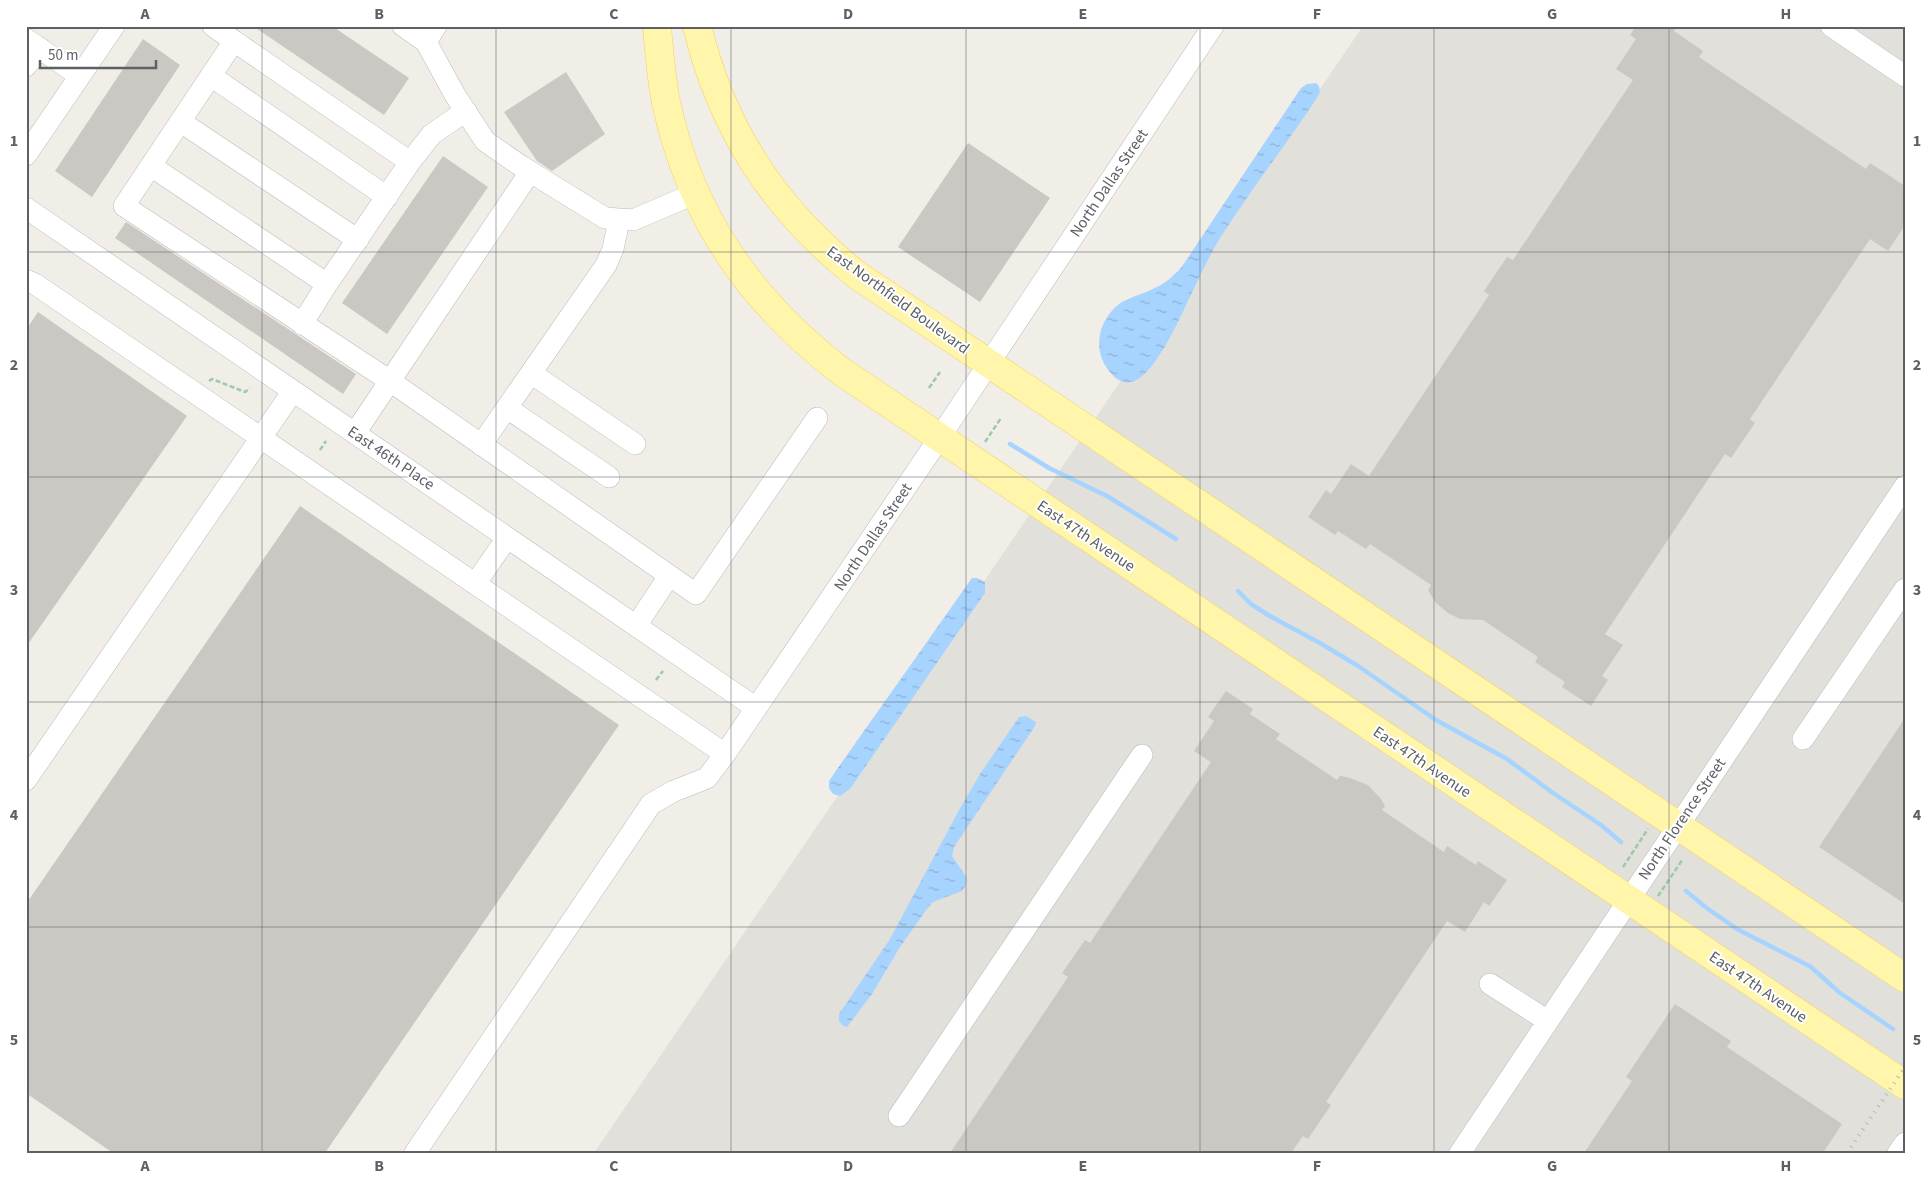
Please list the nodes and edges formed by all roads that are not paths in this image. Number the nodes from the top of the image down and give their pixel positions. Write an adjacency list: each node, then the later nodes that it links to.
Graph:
1 (114, 26): 12 (street)
2 (213, 26): 9 (street)
3 (403, 26): 8 (street)
4 (657, 26): 21 (main road)
5 (698, 26): 29 (main road, East Northfield Boulevard)
6 (1214, 26): 29 (street, North Dallas Street)
7 (1831, 26): 14 (street)
8 (431, 34): 15 (street)
9 (234, 42): 13 (street); 18 (street)
10 (33, 44): 11 (street); 12 (street)
11 (26, 66)
12 (80, 76): 17 (street)
13 (211, 76): 16 (street); 22 (street)
14 (1905, 76)
15 (466, 111): 18 (street); 20 (street)
16 (181, 122): 19 (street); 25 (street)
17 (26, 155)
18 (410, 162): 22 (street)
19 (152, 166): 27 (street); 28 (street)
20 (530, 172): 24 (street); 31 (street)
21 (696, 193): 24 (street); 36 (main road)
22 (387, 197): 25 (street)
23 (26, 208): 32 (street, East 46th Place)
24 (619, 220): 30 (street)
25 (358, 240): 27 (street)
26 (26, 280): 37 (street)
27 (327, 284): 28 (street)
28 (302, 324): 31 (street)
29 (988, 364): 36 (street, North Dallas Street); 52 (main road)
30 (531, 373): 33 (street); 38 (street)
31 (390, 382): 35 (street); 39 (street)
32 (293, 390): 35 (street, East 46th Place); 37 (street)
33 (507, 408): 39 (street); 40 (street)
34 (817, 418): 43 (street)
35 (355, 433): 42 (street, East 46th Place)
36 (940, 437): 47 (street, North Dallas Street); 53 (main road, East 47th Avenue)
37 (261, 438): 44 (street); 51 (street)
38 (635, 444)
39 (482, 445): 43 (street)
40 (609, 477)
41 (1905, 486): 52 (street, North Florence Street)
42 (507, 538): 44 (street); 46 (street, East 46th Place)
43 (669, 576): 46 (street)
44 (476, 584): 49 (street)
45 (1905, 589): 48 (street)
46 (636, 626): 47 (street, East 46th Place)
47 (756, 708): 49 (street, North Dallas Street)
48 (1803, 739)
49 (725, 754): 60 (street, North Dallas Street)
50 (1142, 756): 58 (street)
51 (26, 780)
52 (1677, 826): 53 (street, North Florence Street); 54 (main road)
53 (1628, 900): 56 (street, North Florence Street); 57 (main road, East 47th Avenue)
54 (1905, 978)
55 (1490, 984): 56 (street)
56 (1548, 1021): 61 (street, North Florence Street)
57 (1905, 1085)
58 (899, 1116)
59 (1905, 1143): 62 (street)
60 (415, 1153)
61 (1460, 1153)
62 (1898, 1153)

